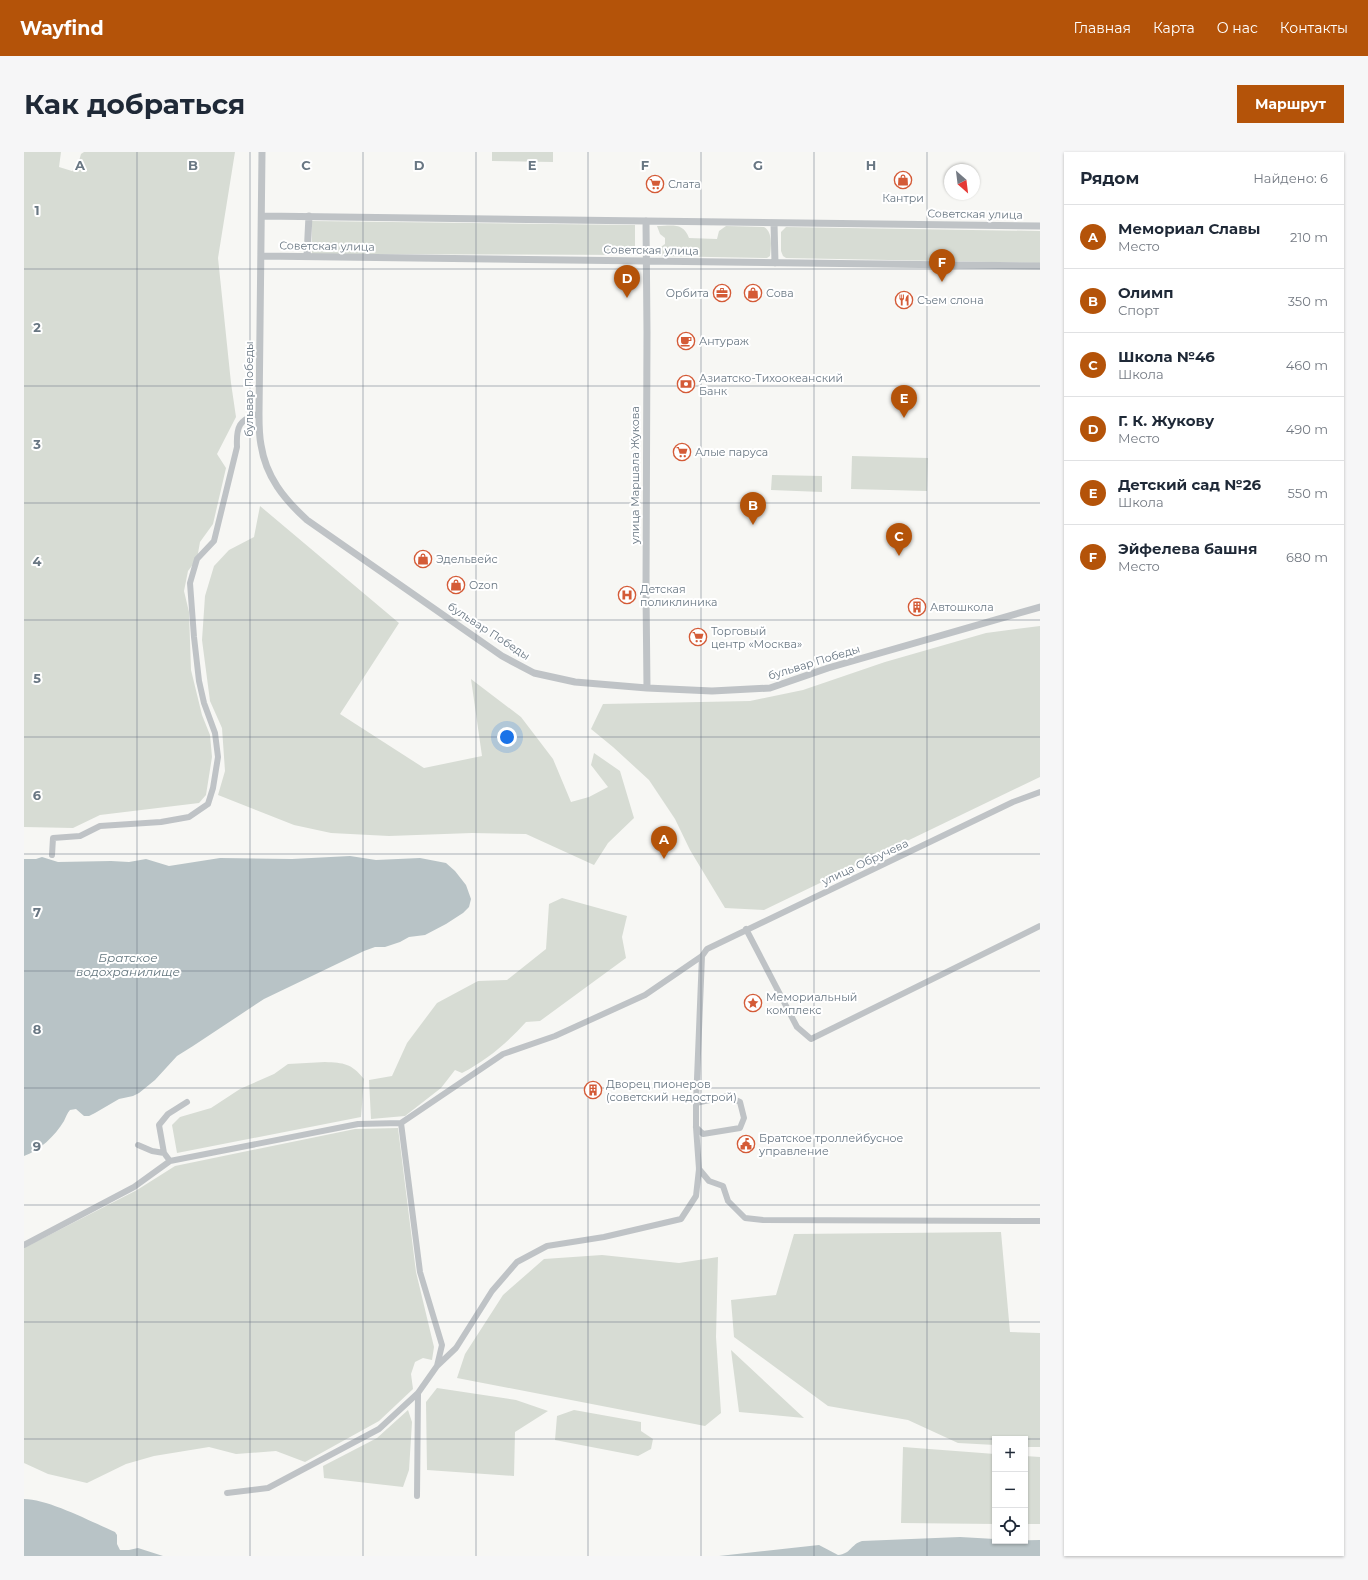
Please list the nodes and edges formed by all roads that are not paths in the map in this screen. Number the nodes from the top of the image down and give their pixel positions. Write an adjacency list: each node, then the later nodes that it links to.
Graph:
1 (262, 152): 2 (street, бульвар Победы)
2 (262, 216): 3 (street, Советская улица); 7 (street, бульвар Победы)
3 (309, 216): 4 (street, Советская улица); 8 (street)
4 (646, 221): 5 (street, Советская улица); 9 (street, улица Маршала Жукова)
5 (774, 223): 6 (street, Советская улица); 10 (street)
6 (1040, 226)
7 (261, 256): 8 (street, Советская улица); 12 (street, бульвар Победы)
8 (307, 256): 9 (street, Советская улица)
9 (647, 261): 10 (street, Советская улица); 14 (street, улица Маршала Жукова)
10 (775, 263): 11 (street, Советская улица)
11 (1040, 266)
12 (259, 414): 14 (street, бульвар Победы); 16 (street)
13 (1040, 607): 14 (street, бульвар Победы)
14 (647, 688)
15 (1040, 792): 18 (street, улица Обручева)
16 (52, 854)
17 (1040, 926): 18 (street)
18 (746, 930): 19 (street, улица Обручева)
19 (702, 956): 21 (street); 22 (street, улица Обручева)
20 (187, 1102): 25 (street)
21 (696, 1102): 23 (street); 23 (street)
22 (401, 1123): 26 (street); 30 (street)
23 (696, 1127): 27 (street)
24 (138, 1145): 25 (street)
25 (164, 1154): 26 (street)
26 (170, 1161): 29 (street)
27 (699, 1169): 28 (street); 30 (street)
28 (1040, 1221)
29 (24, 1245)
30 (438, 1366): 31 (street)
31 (418, 1393): 32 (street); 33 (street)
32 (227, 1493)
33 (417, 1496)

